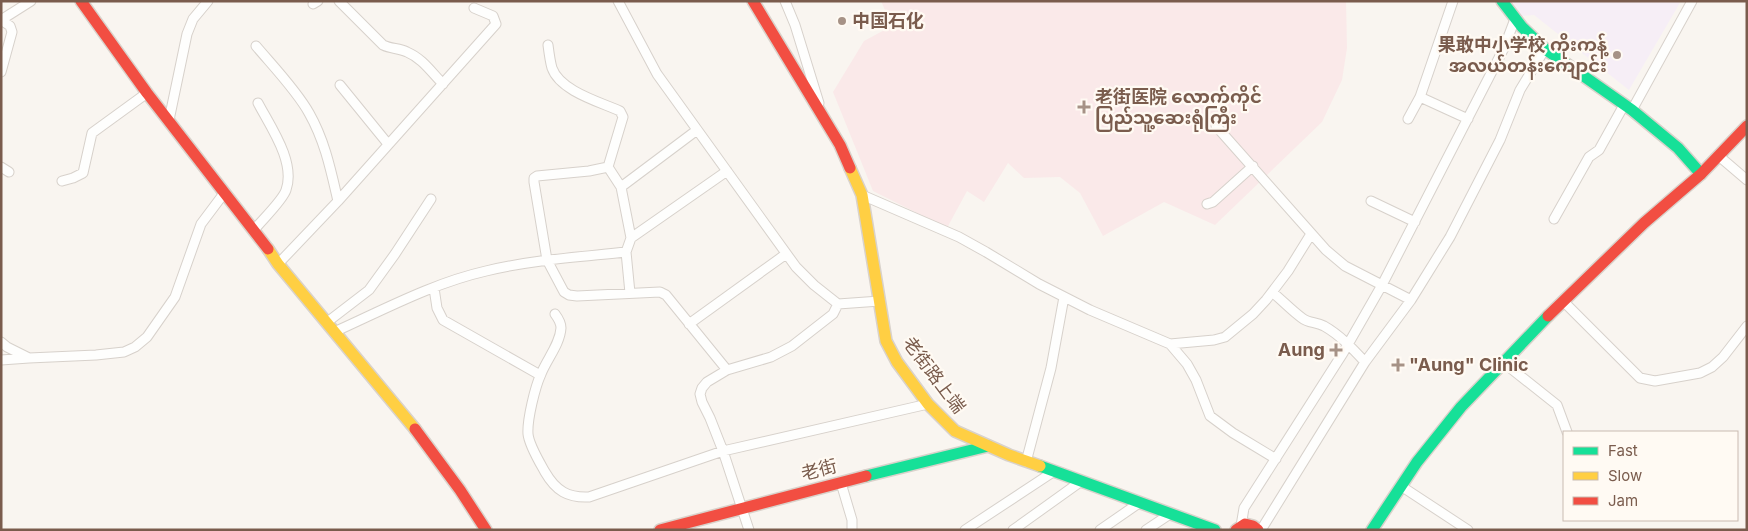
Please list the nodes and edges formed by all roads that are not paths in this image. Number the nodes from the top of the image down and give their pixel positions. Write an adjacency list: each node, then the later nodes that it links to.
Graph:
1 (31, 1): 13 (street)
2 (81, 1): 20 (main road)
3 (208, 1): 27 (street)
4 (338, 1): 18 (street)
5 (618, 1): 30 (street)
6 (753, 1): 24 (main road, 老街路上端)
7 (785, 1): 24 (street)
8 (1453, 1): 21 (street)
9 (1502, 1): 12 (main road)
10 (1692, 1): 23 (street)
11 (474, 8): 18 (street)
12 (1515, 19): 16 (main road); 26 (street)
13 (1, 20): 17 (street)
14 (548, 45): 34 (street)
15 (256, 46): 44 (street)
16 (1545, 49): 23 (main road); 60 (street)
17 (1, 72)
18 (443, 84): 31 (street)
19 (340, 85): 31 (street)
20 (147, 93): 27 (main road); 38 (street)
21 (1420, 97): 25 (street); 26 (street)
22 (258, 103): 48 (street)
23 (1628, 108): 36 (main road); 46 (street)
24 (823, 116): 41 (main road, 老街路上端)
25 (1408, 119)
26 (1468, 119): 47 (street)
27 (168, 120): 40 (main road)
28 (1216, 126): 33 (street)
29 (1747, 126): 32 (main road)
30 (697, 130): 35 (street); 39 (street)
31 (388, 144): 44 (street)
32 (1720, 156): 36 (main road); 37 (street)
33 (1253, 166): 45 (street); 49 (street)
34 (608, 167): 39 (street); 53 (street)
35 (727, 171): 50 (street); 52 (street)
36 (1701, 174): 62 (main road)
37 (1747, 180)
38 (62, 181)
39 (620, 187): 50 (street)
40 (226, 192): 48 (main road); 71 (street)
41 (862, 195): 59 (street); 61 (main road, 老街路上端)
42 (430, 199): 67 (street)
43 (1371, 201): 47 (street)
44 (338, 202): 54 (street)
45 (1207, 204)
46 (1554, 219)
47 (1415, 222): 55 (street)
48 (254, 230): 54 (main road)
49 (1311, 234): 55 (street); 57 (street)
50 (631, 238): 51 (street)
51 (626, 252): 53 (street); 58 (street)
52 (786, 254): 63 (street); 65 (street)
53 (547, 260): 56 (street); 58 (street)
54 (278, 264): 67 (main road)
55 (1382, 285): 60 (street); 70 (street)
56 (434, 288): 67 (street); 76 (street)
57 (1272, 292): 69 (street); 70 (street)
58 (630, 293): 65 (street)
59 (1064, 297): 69 (street); 82 (street)
60 (1411, 300): 73 (street)
61 (880, 301): 63 (street); 77 (main road, 老街路上端)
62 (1563, 301): 66 (street); 74 (main road)
63 (838, 304): 75 (street)
64 (555, 314): 76 (street)
65 (689, 324): 75 (street)
66 (1747, 326)
67 (330, 328): 92 (main road)
68 (1, 342): 71 (street)
69 (1170, 344): 81 (street)
70 (1348, 344): 73 (street); 81 (street)
71 (29, 358): 72 (street)
72 (1, 360)
73 (1365, 362): 100 (street)
74 (1504, 362): 78 (street); 86 (main road)
75 (726, 370): 80 (street)
76 (540, 375): 80 (street)
77 (928, 404): 79 (main road, 老街路上端); 80 (street)
78 (1567, 431)
79 (988, 446): 82 (main road, 老街路上端); 85 (main road, 老街)
80 (722, 451): 88 (street)
81 (1276, 459): 90 (street)
82 (1026, 462): 83 (main road, 老街路上端)
83 (1053, 472): 84 (main road, 老街路上端); 95 (street)
84 (1080, 482): 87 (main road, 老街路上端); 96 (street)
85 (841, 483): 88 (main road, 老街); 94 (street)
86 (1401, 486): 101 (main road); 102 (street)
87 (1140, 503): 89 (main road, 老街路上端); 97 (street)
88 (740, 508): 91 (main road, 老街); 93 (street)
89 (1170, 514): 98 (street); 99 (main road, 老街路上端)
90 (1238, 528): 100 (main road)
91 (662, 529)
92 (486, 530)
93 (749, 530)
94 (852, 530)
95 (965, 530)
96 (1013, 530)
97 (1100, 530)
98 (1146, 530)
99 (1215, 530)
100 (1260, 530)
101 (1372, 530)
102 (1468, 530)

